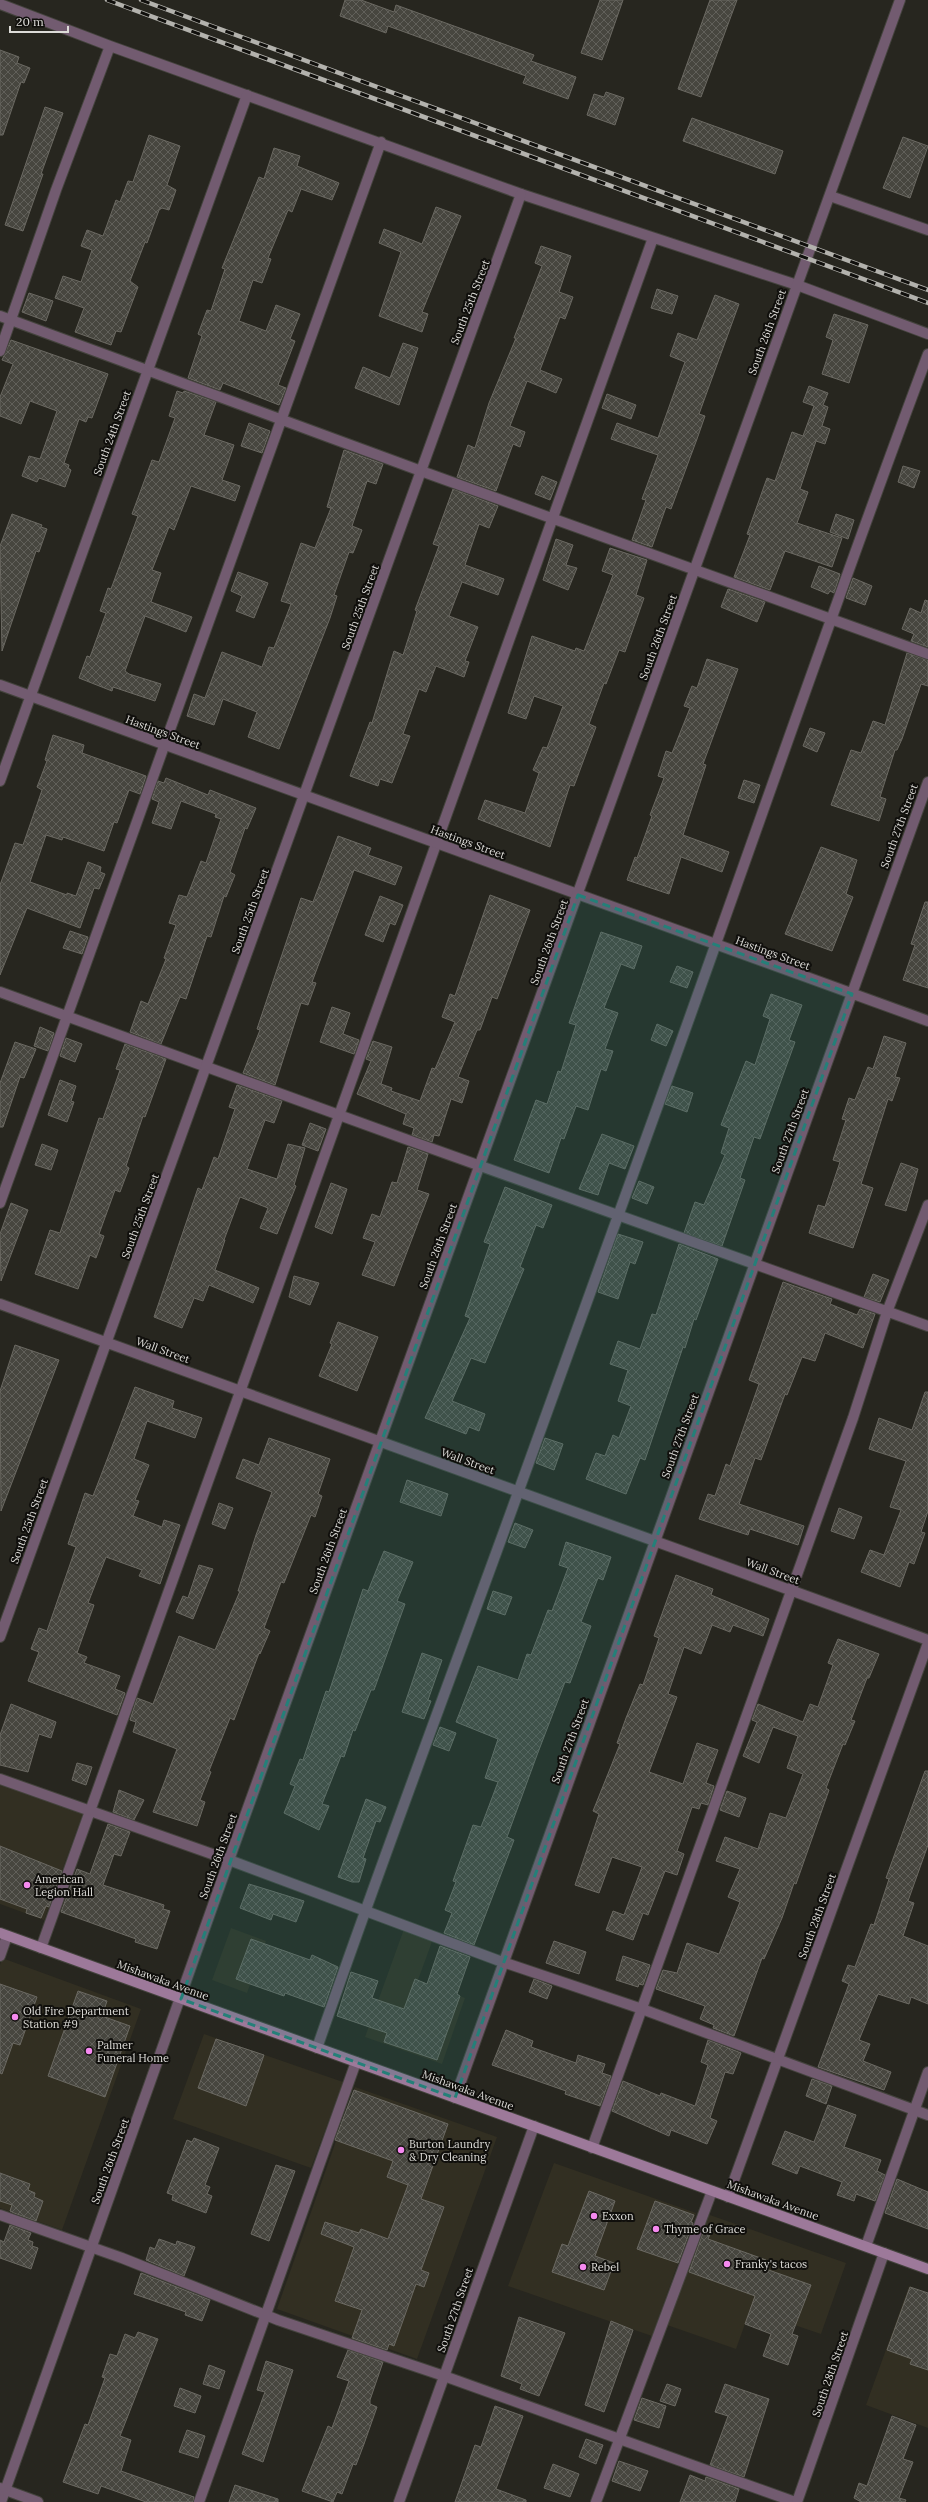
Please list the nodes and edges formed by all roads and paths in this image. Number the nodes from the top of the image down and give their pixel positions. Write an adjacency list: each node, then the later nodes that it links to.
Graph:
1 (900, 0): 7 (street, South 26th Street)
2 (0, 4): 3 (street)
3 (110, 46): 4 (street); 12 (street)
4 (247, 95): 5 (street); 16 (street, South 24th Street)
5 (381, 142): 6 (street); 17 (street)
6 (521, 194): 9 (street); 18 (street, South 25th Street)
7 (830, 196): 8 (street); 10 (street, South 26th Street)
8 (928, 230)
9 (653, 238): 10 (street); 19 (street)
10 (797, 285): 13 (street); 20 (street, South 26th Street)
11 (0, 316): 12 (street)
12 (10, 320): 14 (street); 16 (street)
13 (928, 334)
14 (0, 351)
15 (928, 354): 21 (street)
16 (147, 371): 17 (street); 24 (street, South 24th Street)
17 (281, 419): 18 (street); 25 (street)
18 (421, 471): 19 (street); 28 (street, South 25th Street)
19 (553, 518): 20 (street); 29 (street)
20 (695, 570): 21 (street); 30 (street, South 26th Street)
21 (833, 620): 22 (street); 31 (street)
22 (928, 654)
23 (0, 685): 24 (street, Hastings Street)
24 (31, 696): 25 (street, Hastings Street); 26 (street, South 24th Street)
25 (164, 745): 28 (street, Hastings Street); 34 (street)
26 (0, 781)
27 (928, 782): 33 (street, South 27th Street)
28 (304, 796): 29 (street, Hastings Street); 36 (street, South 25th Street)
29 (436, 843): 30 (street, Hastings Street); 37 (street)
30 (578, 895): 31 (street, Hastings Street); 38 (street, South 26th Street)
31 (715, 945): 33 (street, Hastings Street); 41 (street)
32 (0, 992): 34 (street)
33 (852, 994): 35 (street, Hastings Street); 42 (street, South 27th Street)
34 (67, 1016): 36 (street); 39 (street)
35 (928, 1021)
36 (207, 1067): 37 (street); 46 (street, South 25th Street)
37 (339, 1114): 38 (street); 47 (street)
38 (480, 1165): 41 (street); 48 (street, South 26th Street)
39 (0, 1203)
40 (928, 1205): 44 (street)
41 (617, 1216): 42 (street); 49 (street)
42 (754, 1265): 44 (street); 50 (street, South 27th Street)
43 (0, 1304): 46 (street, Wall Street)
44 (887, 1312): 45 (street); 51 (street)
45 (928, 1326)
46 (106, 1342): 47 (street, Wall Street); 52 (street, South 25th Street)
47 (240, 1391): 48 (street, Wall Street); 56 (street)
48 (380, 1443): 49 (street, Wall Street); 57 (street, South 26th Street)
49 (519, 1492): 50 (street, Wall Street); 58 (street)
50 (655, 1541): 51 (street, Wall Street); 62 (street, South 27th Street)
51 (792, 1591): 53 (street, Wall Street); 64 (street)
52 (0, 1637)
53 (928, 1640)
54 (928, 1643): 66 (street, South 28th Street)
55 (0, 1779): 56 (street)
56 (90, 1811): 57 (street); 60 (street)
57 (229, 1860): 58 (street); 63 (street, South 26th Street)
58 (365, 1910): 62 (street); 65 (street)
59 (4, 1935): 60 (main road, Mishawaka Avenue); 61 (street)
60 (41, 1948): 63 (main road, Mishawaka Avenue)
61 (0, 1956)
62 (504, 1961): 64 (street); 69 (street, South 27th Street)
63 (181, 1999): 65 (main road, Mishawaka Avenue); 78 (street, South 26th Street)
64 (642, 2010): 66 (street); 73 (street)
65 (317, 2048): 67 (main road, Mishawaka Avenue)
66 (778, 2061): 70 (street); 75 (street, South 28th Street)
67 (356, 2062): 69 (main road, Mishawaka Avenue); 81 (street)
68 (928, 2072): 70 (street)
69 (455, 2098): 72 (main road, Mishawaka Avenue)
70 (914, 2110): 71 (street); 77 (street)
71 (928, 2115)
72 (534, 2126): 73 (main road, Mishawaka Avenue); 82 (street, South 27th Street)
73 (592, 2148): 74 (main road, Mishawaka Avenue)
74 (712, 2191): 75 (main road, Mishawaka Avenue); 83 (street)
75 (728, 2197): 77 (main road, Mishawaka Avenue)
76 (0, 2215): 78 (street)
77 (866, 2246): 79 (main road, Mishawaka Avenue)
78 (92, 2247): 81 (street); 84 (street, South 26th Street)
79 (884, 2253): 80 (main road, Mishawaka Avenue); 90 (street, South 28th Street)
80 (928, 2269)
81 (266, 2315): 82 (street); 87 (street)
82 (444, 2376): 83 (street); 88 (street, South 27th Street)
83 (619, 2440): 89 (street); 90 (street)
84 (3, 2489): 85 (street, South 26th Street); 86 (street)
85 (1, 2502)
86 (38, 2502)
87 (199, 2502)
88 (400, 2502)
89 (596, 2502)
90 (796, 2502)

